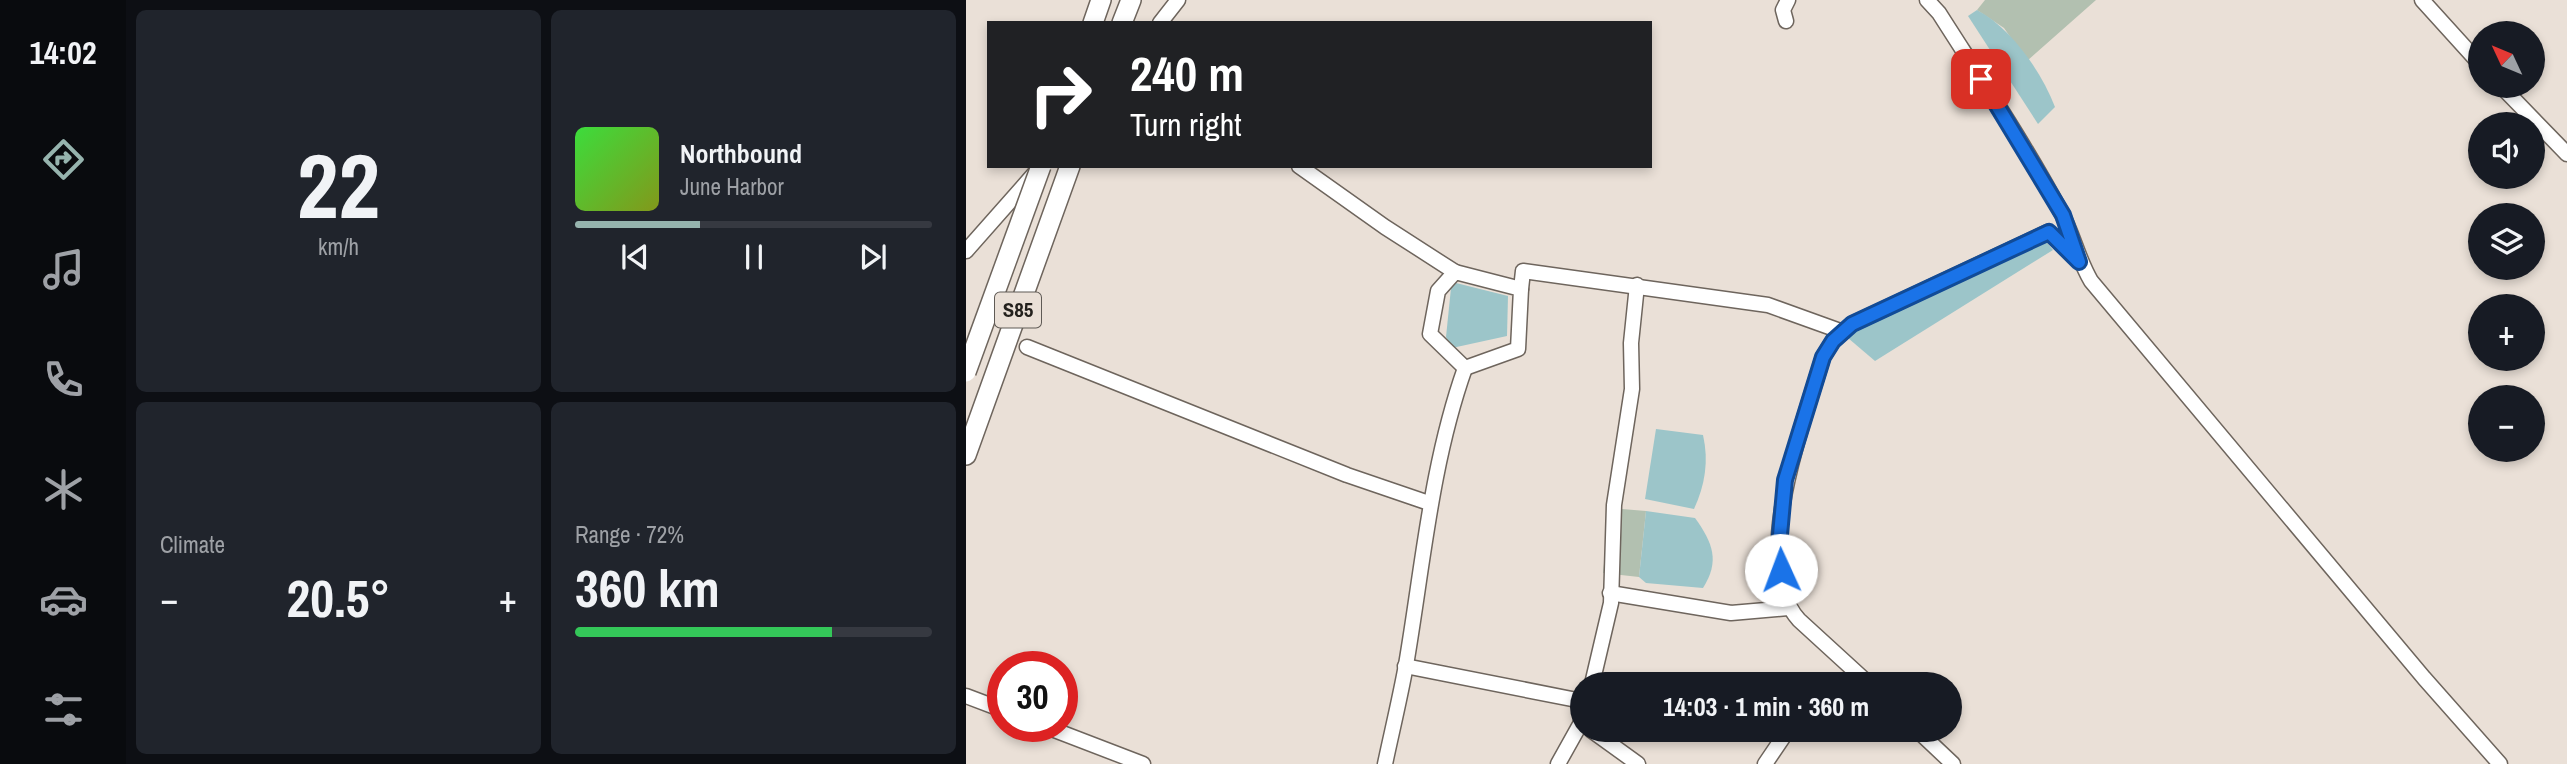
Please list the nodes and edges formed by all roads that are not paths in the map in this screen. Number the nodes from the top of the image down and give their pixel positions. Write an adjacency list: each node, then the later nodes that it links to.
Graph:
1 (1101, 0): 7 (highway)
2 (1131, 0): 8 (highway)
3 (1178, 0): 9 (street)
4 (1788, 0): 10 (street)
5 (1927, 0): 19 (street)
6 (2422, 0): 11 (street)
7 (1094, 21)
8 (1123, 21)
9 (1162, 21)
10 (1786, 21)
11 (2468, 51)
12 (2513, 98): 13 (street)
13 (2567, 154)
14 (1039, 168): 18 (street)
15 (1040, 168): 26 (highway, S85, bridge)
16 (1069, 168): 27 (highway, S85)
17 (1302, 168): 20 (street)
18 (966, 251)
19 (2079, 262): 23 (street); 48 (street)
20 (1455, 271): 22 (street); 25 (street)
21 (1637, 285): 22 (street); 23 (street); 29 (street)
22 (1521, 289): 25 (street)
23 (1843, 332): 30 (street)
24 (1027, 347): 28 (street)
25 (1465, 368): 28 (street)
26 (966, 372)
27 (966, 455)
28 (1429, 503): 31 (street)
29 (1610, 593): 30 (street); 32 (street)
30 (1788, 608): 33 (street)
31 (1405, 666): 35 (street); 43 (street)
32 (1594, 672)
33 (1856, 672)
34 (966, 696): 36 (street)
35 (1570, 699)
36 (987, 704)
37 (1078, 739): 42 (street)
38 (1571, 742): 44 (street)
39 (1608, 742): 45 (street)
40 (1780, 742): 46 (street)
41 (1930, 742): 47 (street)
42 (1143, 764)
43 (1385, 764)
44 (1558, 764)
45 (1638, 764)
46 (1765, 764)
47 (1953, 764)
48 (2500, 764)

